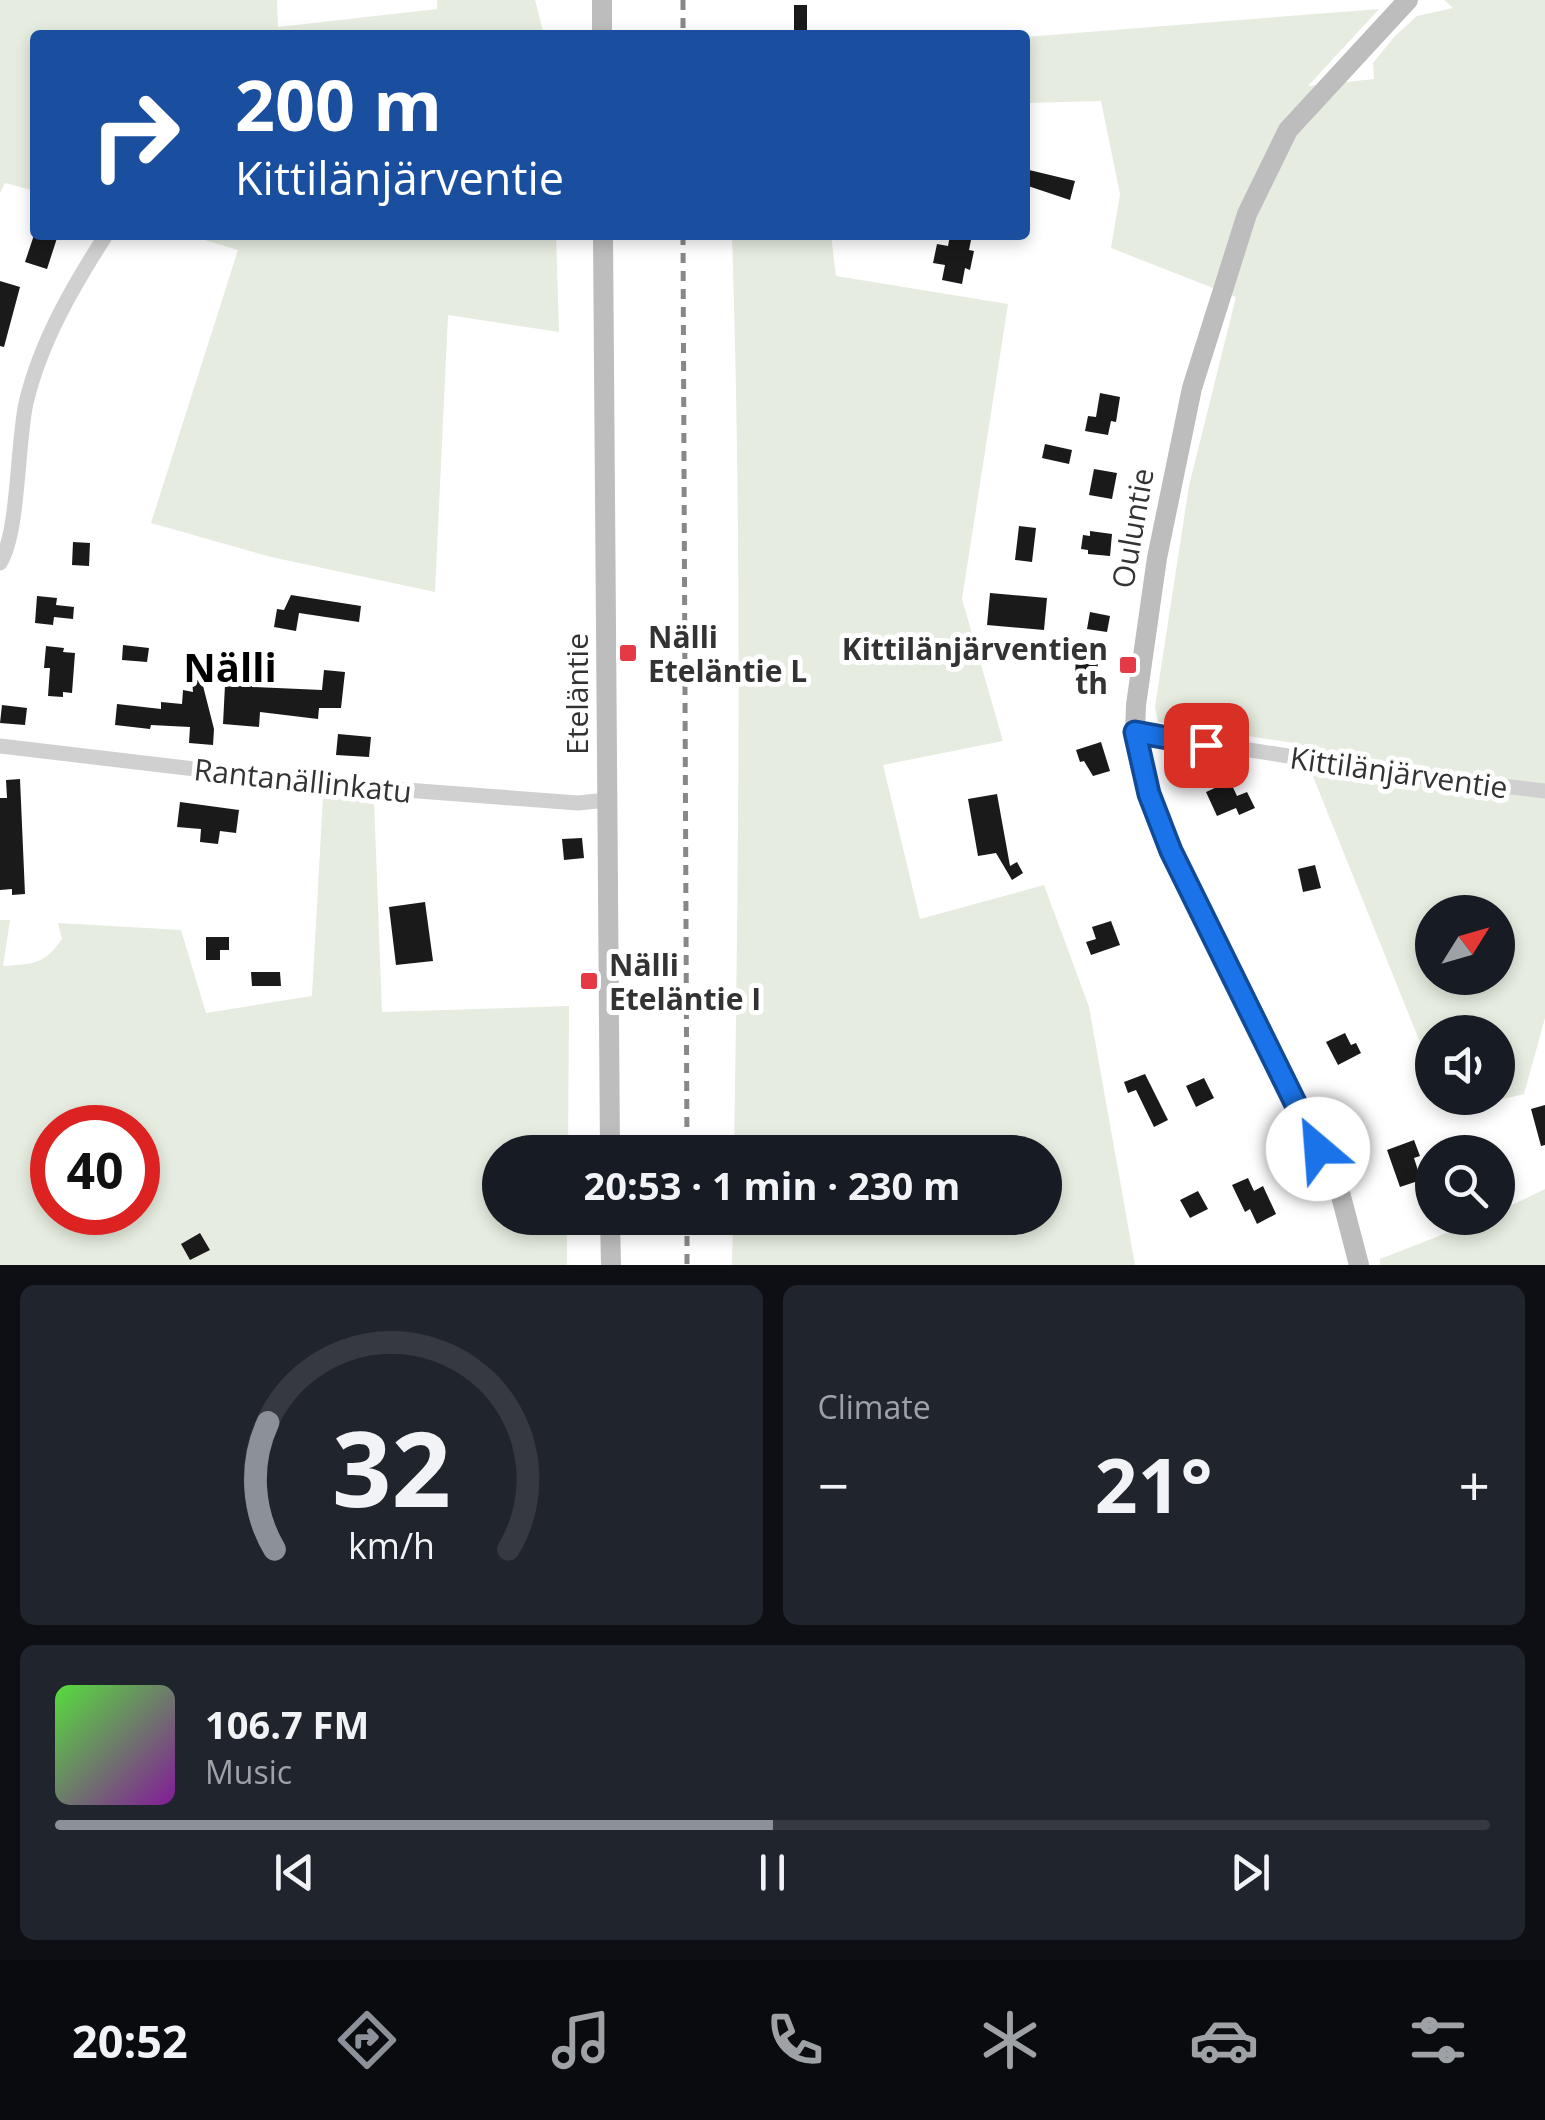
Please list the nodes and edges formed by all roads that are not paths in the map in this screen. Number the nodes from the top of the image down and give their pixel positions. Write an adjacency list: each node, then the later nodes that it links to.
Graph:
1 (602, 0): 3 (street)
2 (1408, 0): 7 (street, Ouluntie)
3 (602, 30)
4 (103, 240): 6 (street)
5 (603, 240): 10 (street, Eteläntie)
6 (0, 564)
7 (1135, 732): 9 (street, Kittilänjärventie); 14 (street, Ouluntie)
8 (0, 746): 10 (street, Rantanällinkatu)
9 (1545, 791)
10 (607, 800): 11 (street, Eteläntie)
11 (610, 1135)
12 (610, 1235): 13 (street)
13 (611, 1265)
14 (1360, 1265)

